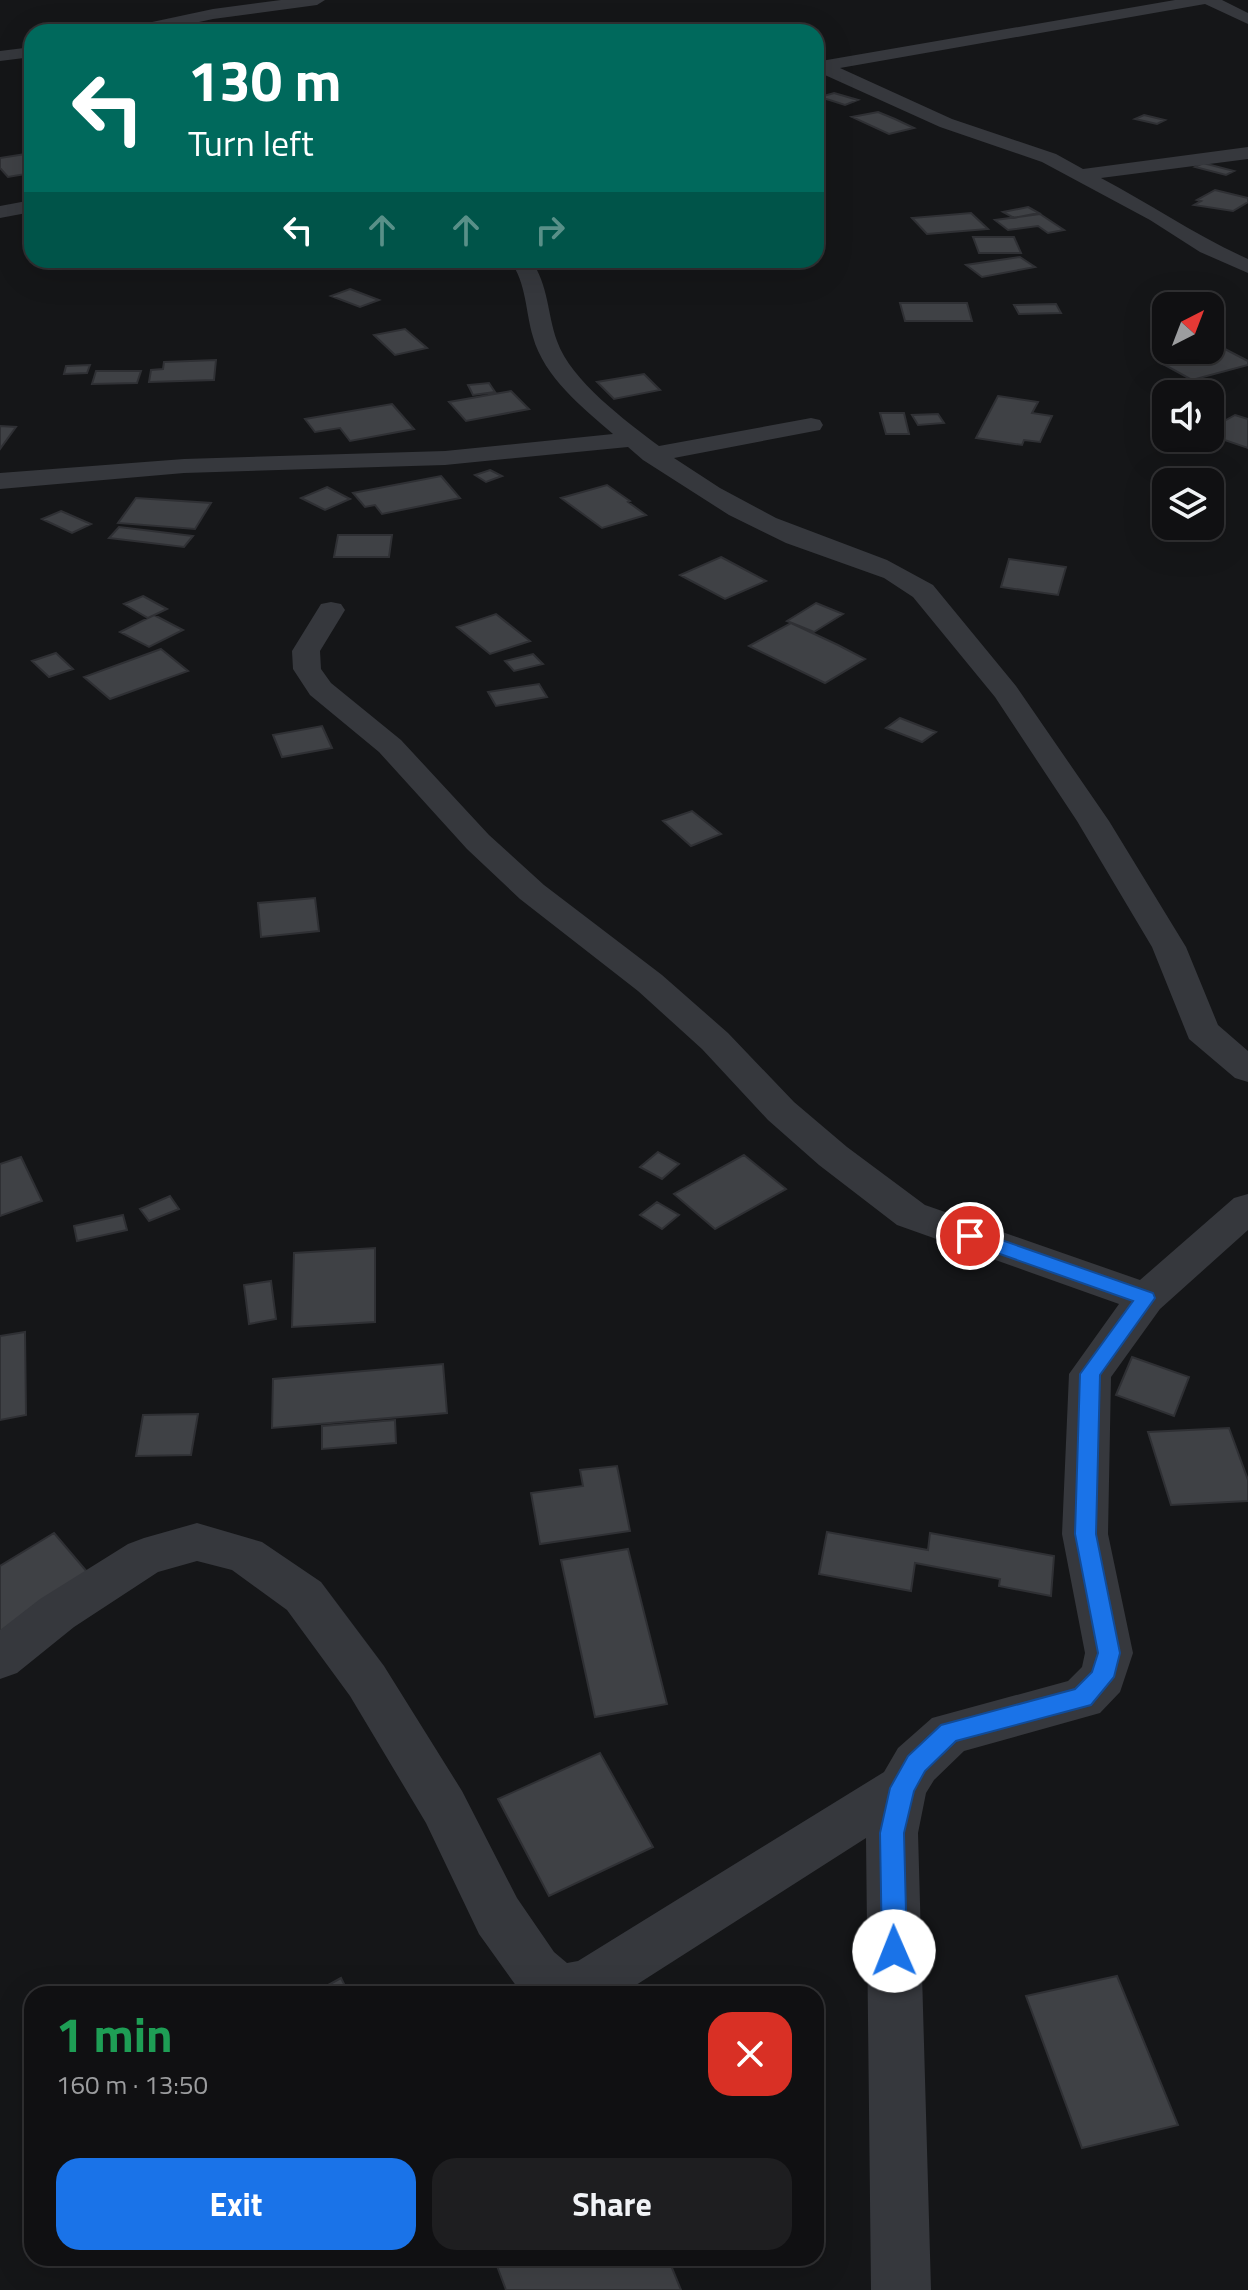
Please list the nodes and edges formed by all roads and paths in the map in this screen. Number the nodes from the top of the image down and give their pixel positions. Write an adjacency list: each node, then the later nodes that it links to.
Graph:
1 (317, 0): 4 (street)
2 (1206, 0): 3 (street); 7 (street)
3 (1248, 19)
4 (167, 24)
5 (24, 53): 6 (street)
6 (0, 56)
7 (824, 66)
8 (824, 70): 10 (street)
9 (1248, 153): 10 (street)
10 (1079, 175): 13 (street)
11 (24, 208): 12 (street)
12 (0, 212)
13 (1248, 267)
14 (525, 268): 16 (street)
15 (811, 425): 16 (street)
16 (642, 447): 17 (street); 19 (street)
17 (0, 481)
18 (331, 610): 21 (street)
19 (1248, 1070)
20 (1248, 1208): 21 (street)
21 (1146, 1298): 23 (street)
22 (0, 1658): 24 (street)
23 (902, 1788): 25 (street); 26 (street)
24 (553, 1986)
25 (583, 1986)
26 (901, 2290)

